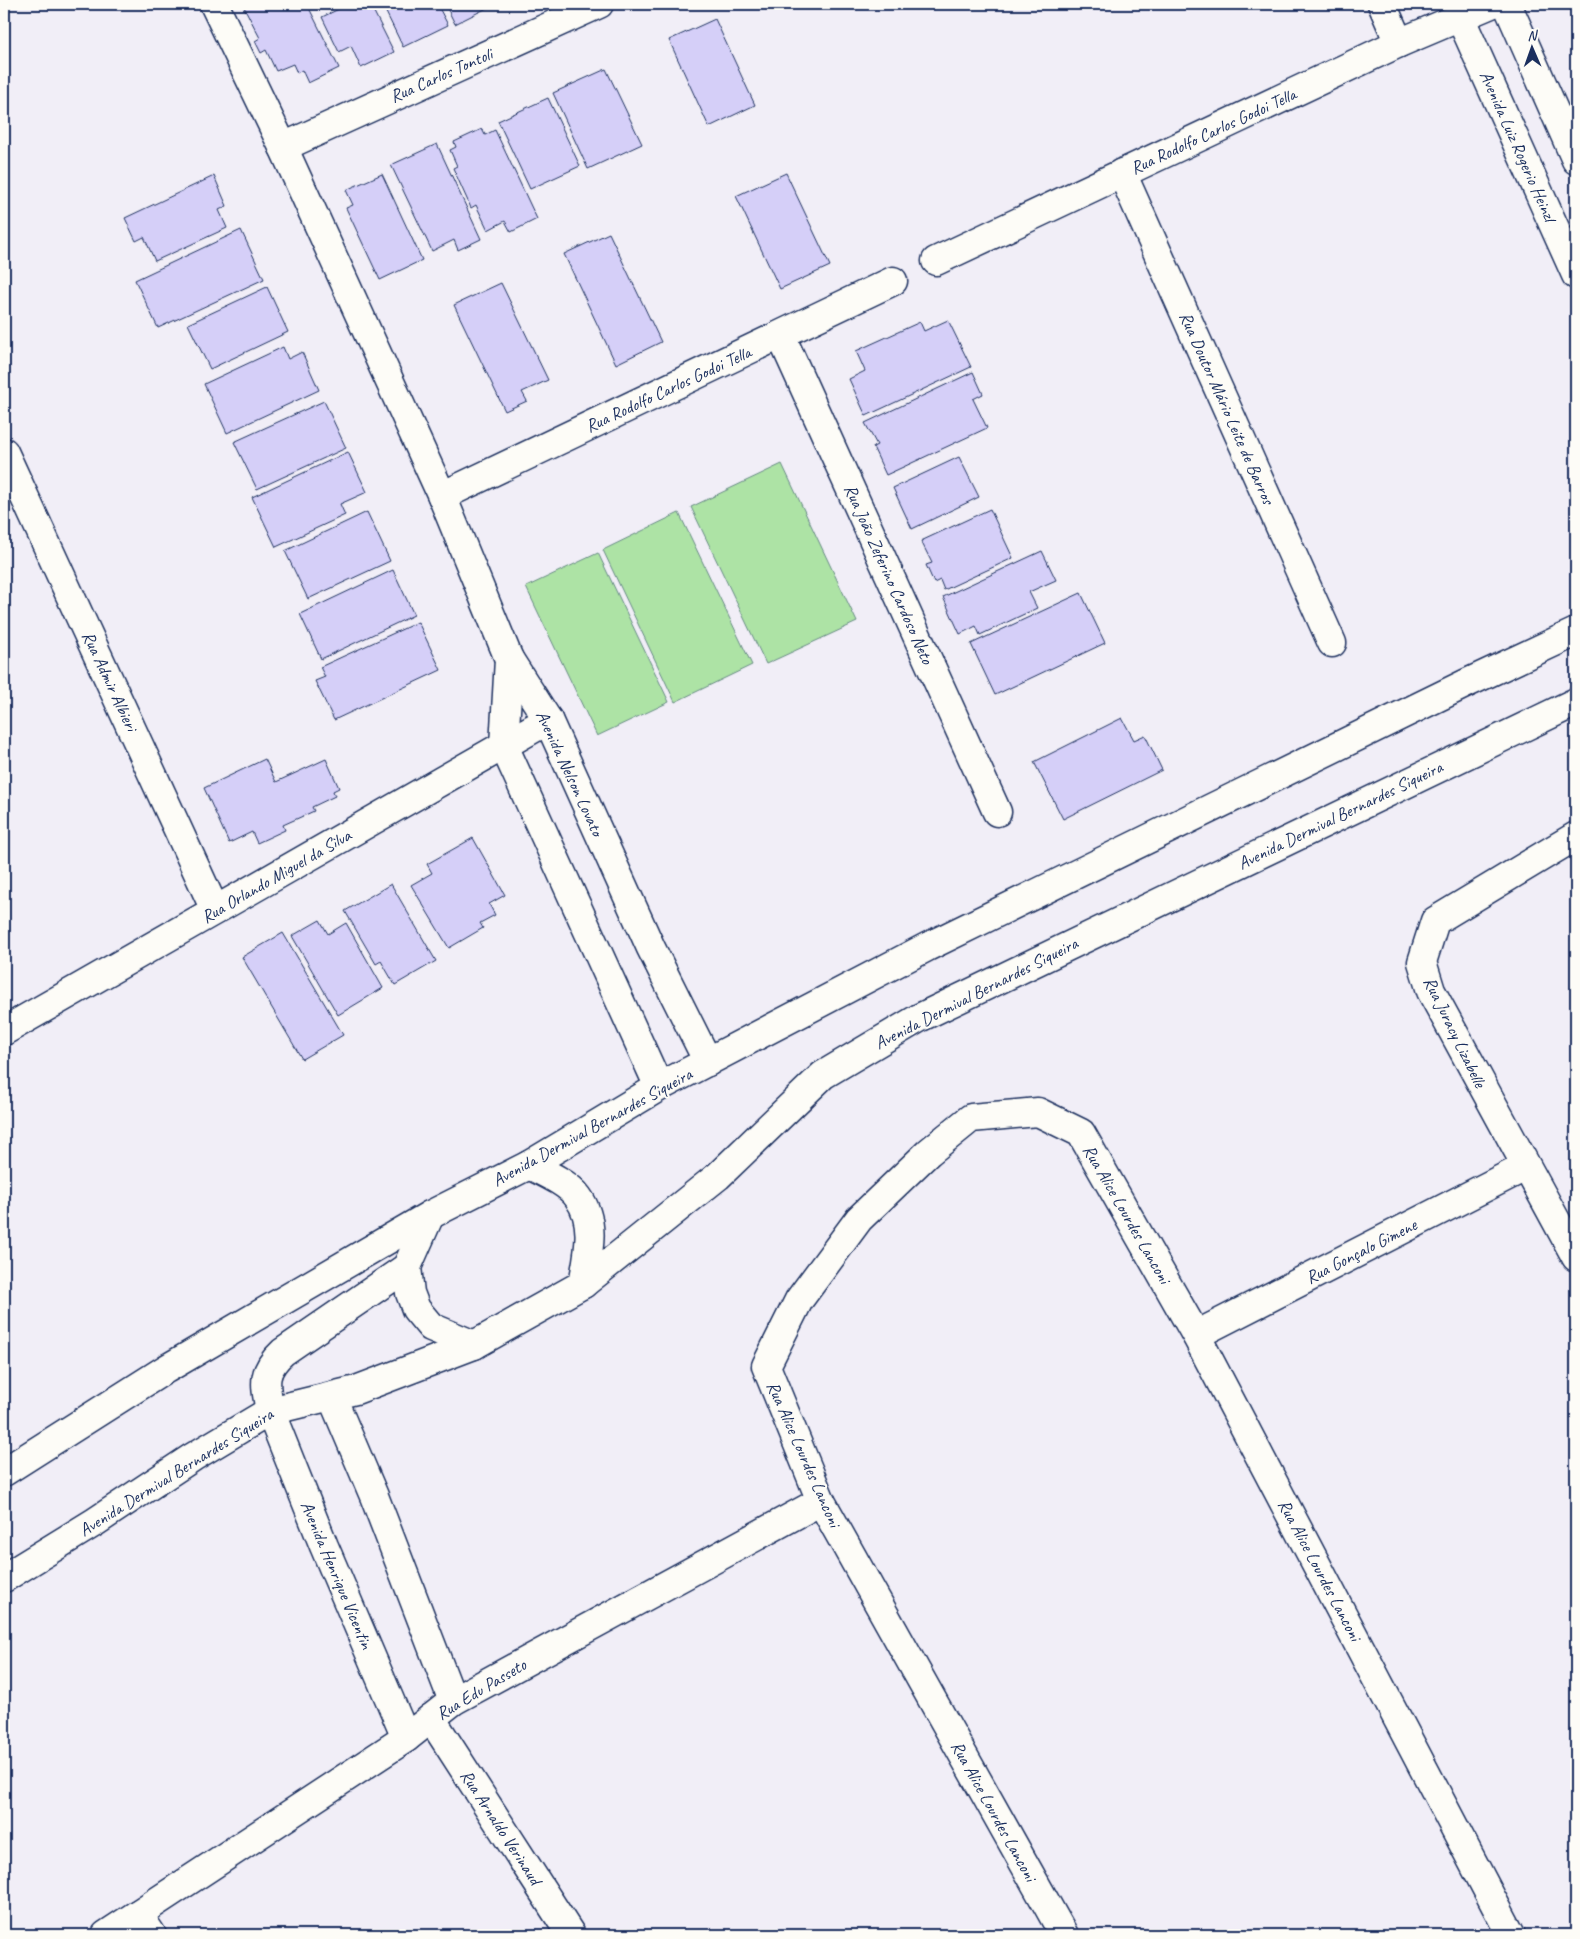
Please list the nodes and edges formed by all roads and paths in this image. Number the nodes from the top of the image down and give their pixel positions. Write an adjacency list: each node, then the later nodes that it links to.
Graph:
1 (214, 4): 8 (street)
2 (598, 4): 8 (street, Rua Carlos Tontoli)
3 (1382, 4): 7 (street)
4 (1491, 4): 6 (street, Rua Rodolfo Carlos Godoi Tella)
5 (1507, 4): 9 (street)
6 (1460, 17): 7 (street, Rua Rodolfo Carlos Godoi Tella); 12 (street, Avenida Luiz Rogerio Heinzl)
7 (1399, 43): 10 (street, Rua Rodolfo Carlos Godoi Tella)
8 (283, 147): 16 (street)
9 (1576, 160)
10 (1122, 173): 11 (street, Rua Rodolfo Carlos Godoi Tella); 18 (street, Rua Doutor Mário Leite de Barros)
11 (936, 261)
12 (1576, 274)
13 (893, 281): 14 (street, Rua Rodolfo Carlos Godoi Tella)
14 (781, 336): 16 (street, Rua Rodolfo Carlos Godoi Tella); 23 (street, Rua João Zeferino Cardoso Neto)
15 (4, 452): 25 (street, Rua Admir Albieri)
16 (442, 496): 19 (street)
17 (1576, 632): 27 (street, Avenida Dermival Bernardes Siqueira)
18 (1332, 643)
19 (509, 659): 21 (street, Avenida Nelson Lovato); 22 (street, Avenida Nelson Lovato)
20 (1576, 702): 34 (street, Avenida Dermival Bernardes Siqueira)
21 (548, 720): 22 (street, Rua Orlando Miguel da Silva); 27 (street, Avenida Nelson Lovato)
22 (504, 746): 25 (street, Rua Orlando Miguel da Silva); 28 (street, Avenida Nelson Lovato)
23 (998, 812)
24 (1576, 836): 30 (street, Rua Juracy Lizabelle)
25 (215, 910): 26 (street, Rua Orlando Miguel da Silva)
26 (4, 1032)
27 (708, 1062): 28 (street, Avenida Dermival Bernardes Siqueira)
28 (659, 1087): 29 (street, Avenida Dermival Bernardes Siqueira)
29 (530, 1165): 31 (street, Avenida Dermival Bernardes Siqueira); 34 (street)
30 (1525, 1167): 32 (street, Rua Juracy Lizabelle); 35 (street, Rua Gonçalo Gimene)
31 (430, 1214): 33 (street); 39 (street, Avenida Dermival Bernardes Siqueira)
32 (1576, 1257)
33 (407, 1267): 36 (street); 38 (street, Avenida Henrique Vicentin)
34 (583, 1284): 36 (street, Avenida Dermival Bernardes Siqueira)
35 (1196, 1335): 40 (street, Rua Alice Lourdes Lanconi); 49 (street, Rua Alice Lourdes Lanconi)
36 (474, 1345): 37 (street, Avenida Dermival Bernardes Siqueira)
37 (332, 1397): 38 (street, Avenida Dermival Bernardes Siqueira); 42 (street)
38 (270, 1411): 41 (street, Avenida Dermival Bernardes Siqueira); 44 (street, Avenida Henrique Vicentin)
39 (4, 1472)
40 (821, 1501): 42 (street, Rua Edu Passeto); 48 (street, Rua Alice Lourdes Lanconi)
41 (4, 1578)
42 (453, 1701): 43 (street, Rua Edu Passeto)
43 (432, 1718): 44 (street, Rua Edu Passeto); 47 (street, Rua Arnaldo Verinaud)
44 (406, 1738): 45 (street, Rua Edu Passeto)
45 (145, 1924): 46 (street, Rua Edu Passeto)
46 (106, 1935)
47 (571, 1935)
48 (1064, 1935)
49 (1511, 1935)

